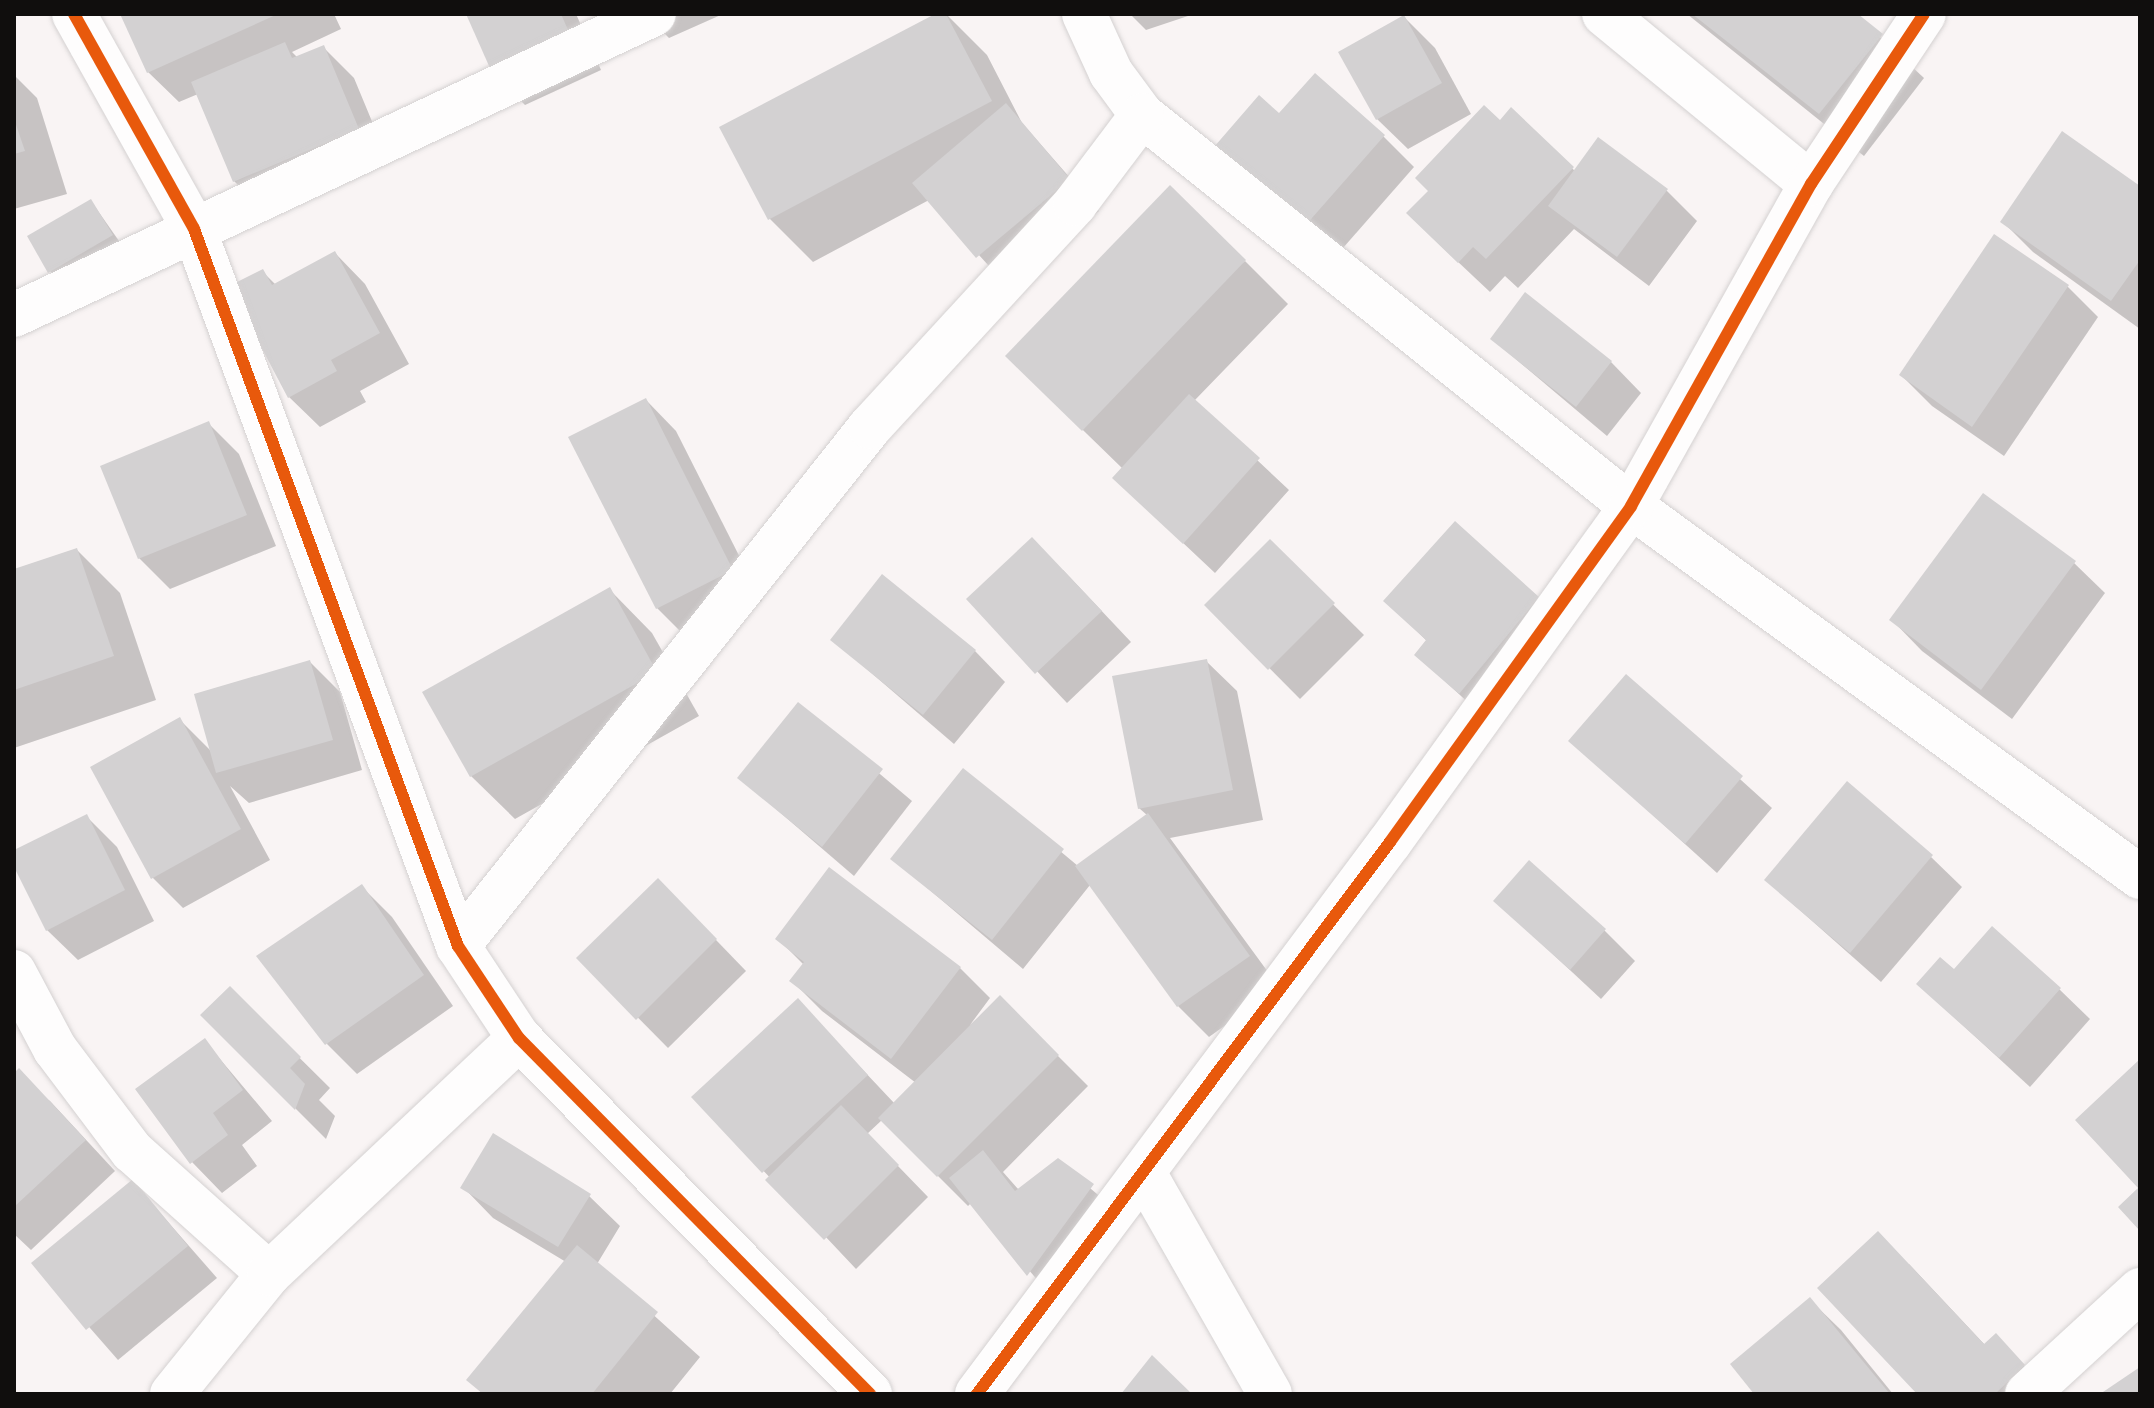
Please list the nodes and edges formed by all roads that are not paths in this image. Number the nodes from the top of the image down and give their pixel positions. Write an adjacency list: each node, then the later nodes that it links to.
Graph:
1 (74, 14): 8 (street)
2 (654, 14): 8 (street)
3 (1084, 14): 6 (street)
4 (1604, 14): 7 (street)
5 (1924, 14): 7 (street)
6 (1142, 115): 10 (street); 12 (street)
7 (1811, 184): 10 (street)
8 (194, 229): 9 (street); 12 (street)
9 (14, 315)
10 (1631, 506): 11 (street); 15 (street)
11 (2140, 877)
12 (458, 946): 14 (street)
13 (14, 972): 16 (street)
14 (519, 1038): 16 (street); 19 (street)
15 (1144, 1173): 20 (street); 21 (street)
16 (269, 1274): 18 (street)
17 (2140, 1290): 22 (street)
18 (172, 1394)
19 (870, 1394)
20 (977, 1394)
21 (1270, 1394)
22 (2027, 1394)

